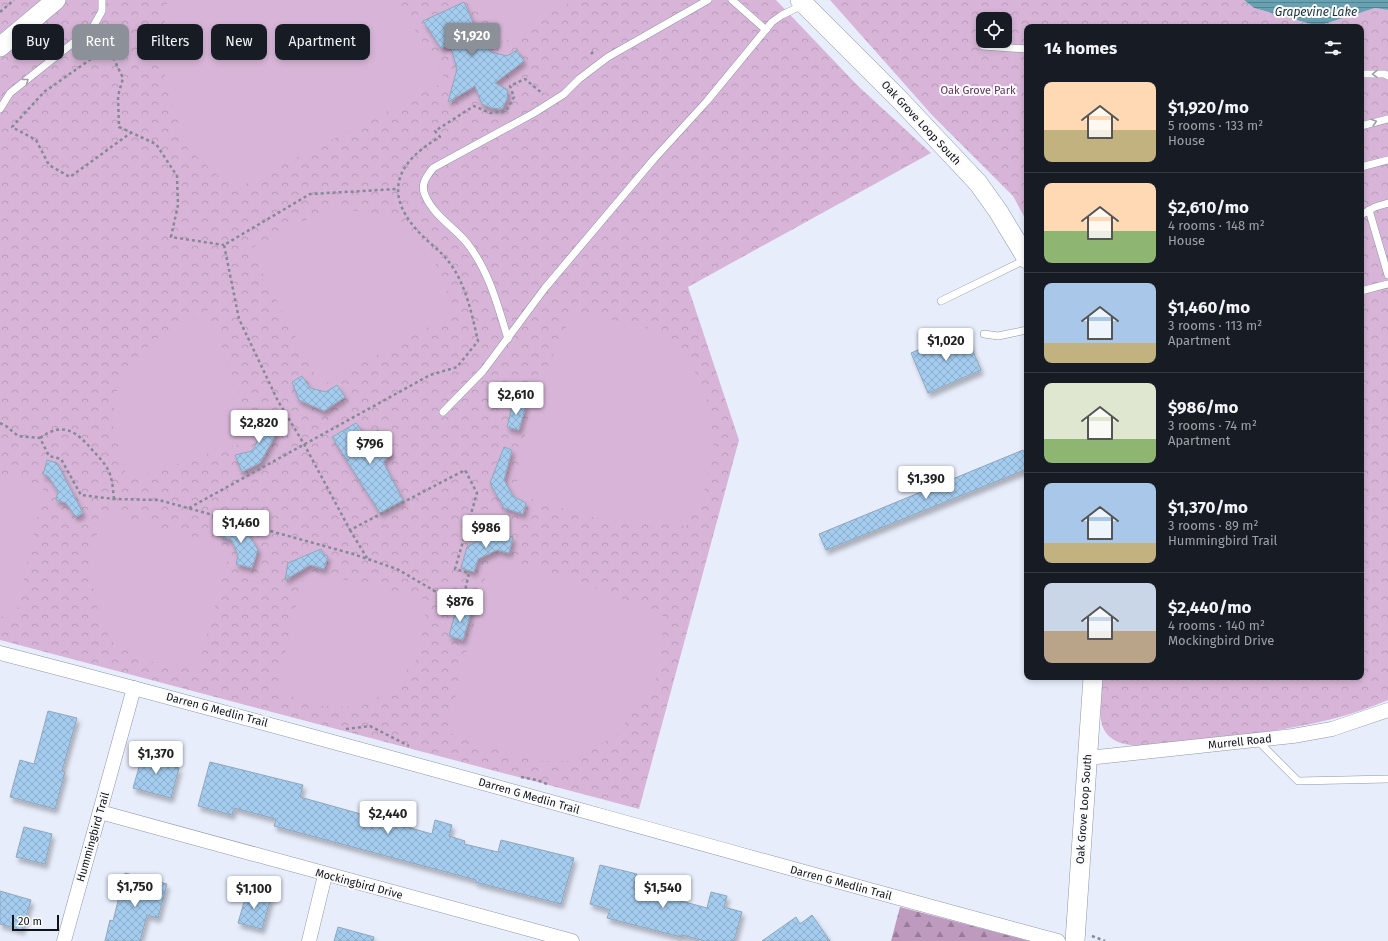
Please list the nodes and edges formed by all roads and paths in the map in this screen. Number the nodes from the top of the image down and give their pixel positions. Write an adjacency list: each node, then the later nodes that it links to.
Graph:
1 (14, 0): 7 (path)
2 (56, 0): 9 (street)
3 (102, 0): 17 (lane, one-way to 3)
4 (708, 0): 36 (lane)
5 (732, 0): 8 (lane)
6 (801, 2): 8 (lane); 28 (street, Oak Grove Loop South)
7 (0, 12)
8 (766, 30): 36 (lane)
9 (0, 46)
10 (1012, 48): 11 (lane)
11 (1024, 49)
12 (596, 50): 13 (path)
13 (590, 55)
14 (1364, 74): 15 (lane, one-way to 14)
15 (1388, 76)
16 (550, 91): 23 (path)
17 (0, 109)
18 (1388, 118): 19 (lane, one-way to 18)
19 (1364, 125)
20 (132, 132): 20 (path); 27 (path)
21 (1388, 160): 22 (lane)
22 (1364, 166)
23 (397, 189): 27 (path); 40 (path)
24 (1388, 203): 25 (lane)
25 (1369, 210): 26 (lane); 30 (lane)
26 (1364, 213)
27 (224, 245): 40 (path)
28 (1024, 254)
29 (1024, 260): 33 (lane)
30 (1388, 275)
31 (1388, 284): 32 (lane)
32 (1364, 290)
33 (941, 301)
34 (1024, 331): 35 (lane)
35 (984, 334)
36 (508, 338): 37 (lane)
37 (443, 412)
38 (0, 423): 39 (path)
39 (40, 438): 41 (path); 41 (path)
40 (304, 444): 42 (path); 43 (path)
41 (114, 499): 42 (path)
42 (188, 509): 44 (path)
43 (350, 530): 44 (path); 44 (path)
44 (367, 558)
45 (0, 653): 47 (street, Darren G Medlin Trail)
46 (1093, 680): 50 (street, Oak Grove Loop South)
47 (134, 688): 52 (street, Hummingbird Trail); 58 (street, Darren G Medlin Trail)
48 (1388, 710): 49 (street, Murrell Road)
49 (1257, 740): 50 (street, Murrell Road); 51 (lane)
50 (1088, 758): 54 (street, Oak Grove Loop South)
51 (1388, 779)
52 (100, 812): 53 (street, Mockingbird Drive); 55 (street, Hummingbird Trail)
53 (325, 875): 56 (street); 57 (street, Mockingbird Drive)
54 (1083, 938): 59 (path)
55 (64, 941)
56 (308, 941)
57 (572, 941)
58 (1058, 941)
59 (1105, 941)

